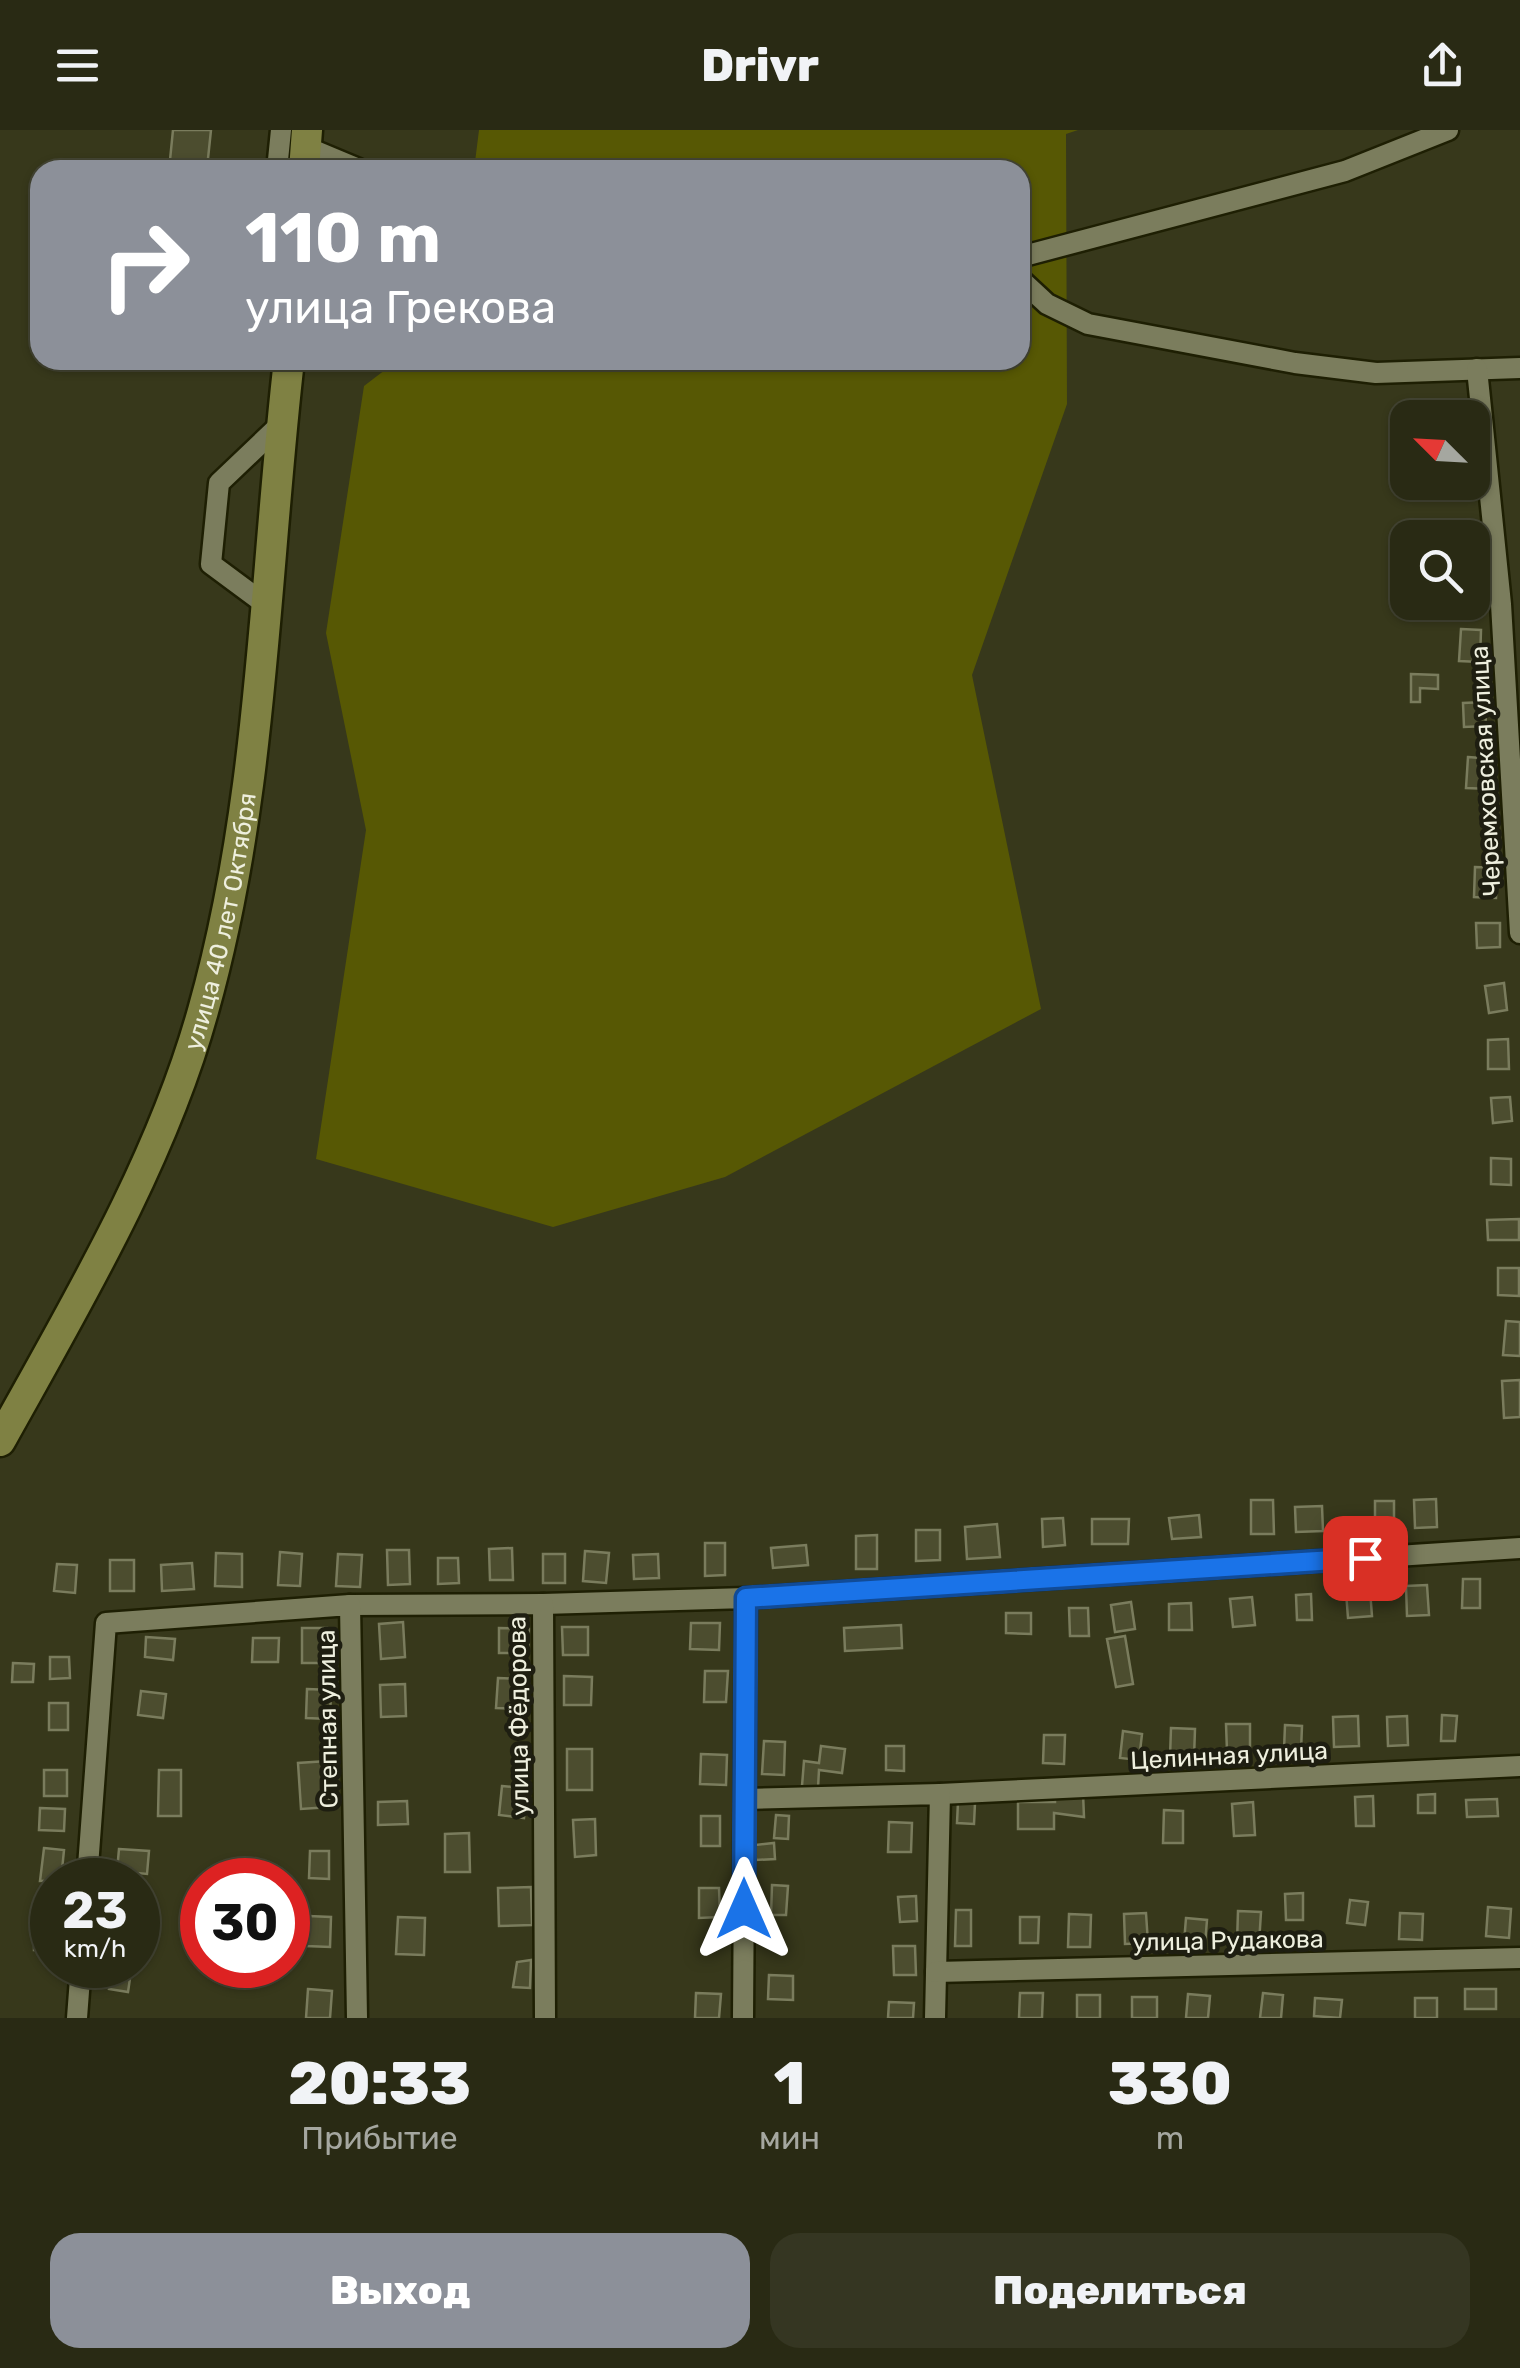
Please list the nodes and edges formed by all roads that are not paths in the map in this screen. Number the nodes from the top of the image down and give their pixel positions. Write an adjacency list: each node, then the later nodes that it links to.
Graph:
1 (1448, 130): 4 (street)
2 (300, 144): 3 (street)
3 (338, 160)
4 (1030, 253)
5 (1030, 288): 7 (street)
6 (1520, 368): 7 (street)
7 (1477, 369): 10 (street, Черемховская улица)
8 (291, 370): 9 (main road, улица 40 лет Октября)
9 (282, 422): 11 (main road, улица 40 лет Октября); 11 (street)
10 (1510, 603): 12 (street, Черемховская улица)
11 (265, 604): 14 (main road, улица 40 лет Октября)
12 (1516, 801): 13 (street, Черемховская улица)
13 (1520, 932)
14 (0, 1441)
15 (1520, 1548): 16 (street)
16 (746, 1598): 17 (street); 21 (street)
17 (543, 1604): 18 (street, улица Фёдорова); 28 (street, улица Фёдорова)
18 (350, 1605): 22 (street, Степная улица); 27 (street, Степная улица)
19 (1520, 1766): 20 (street, Целинная улица)
20 (940, 1794): 21 (street, Целинная улица); 24 (street)
21 (745, 1799): 29 (street)
22 (89, 1858)
23 (1520, 1958): 24 (street, улица Рудакова)
24 (936, 1972): 30 (street)
25 (79, 1988): 26 (street)
26 (77, 2018)
27 (357, 2018)
28 (545, 2018)
29 (743, 2018)
30 (935, 2018)

